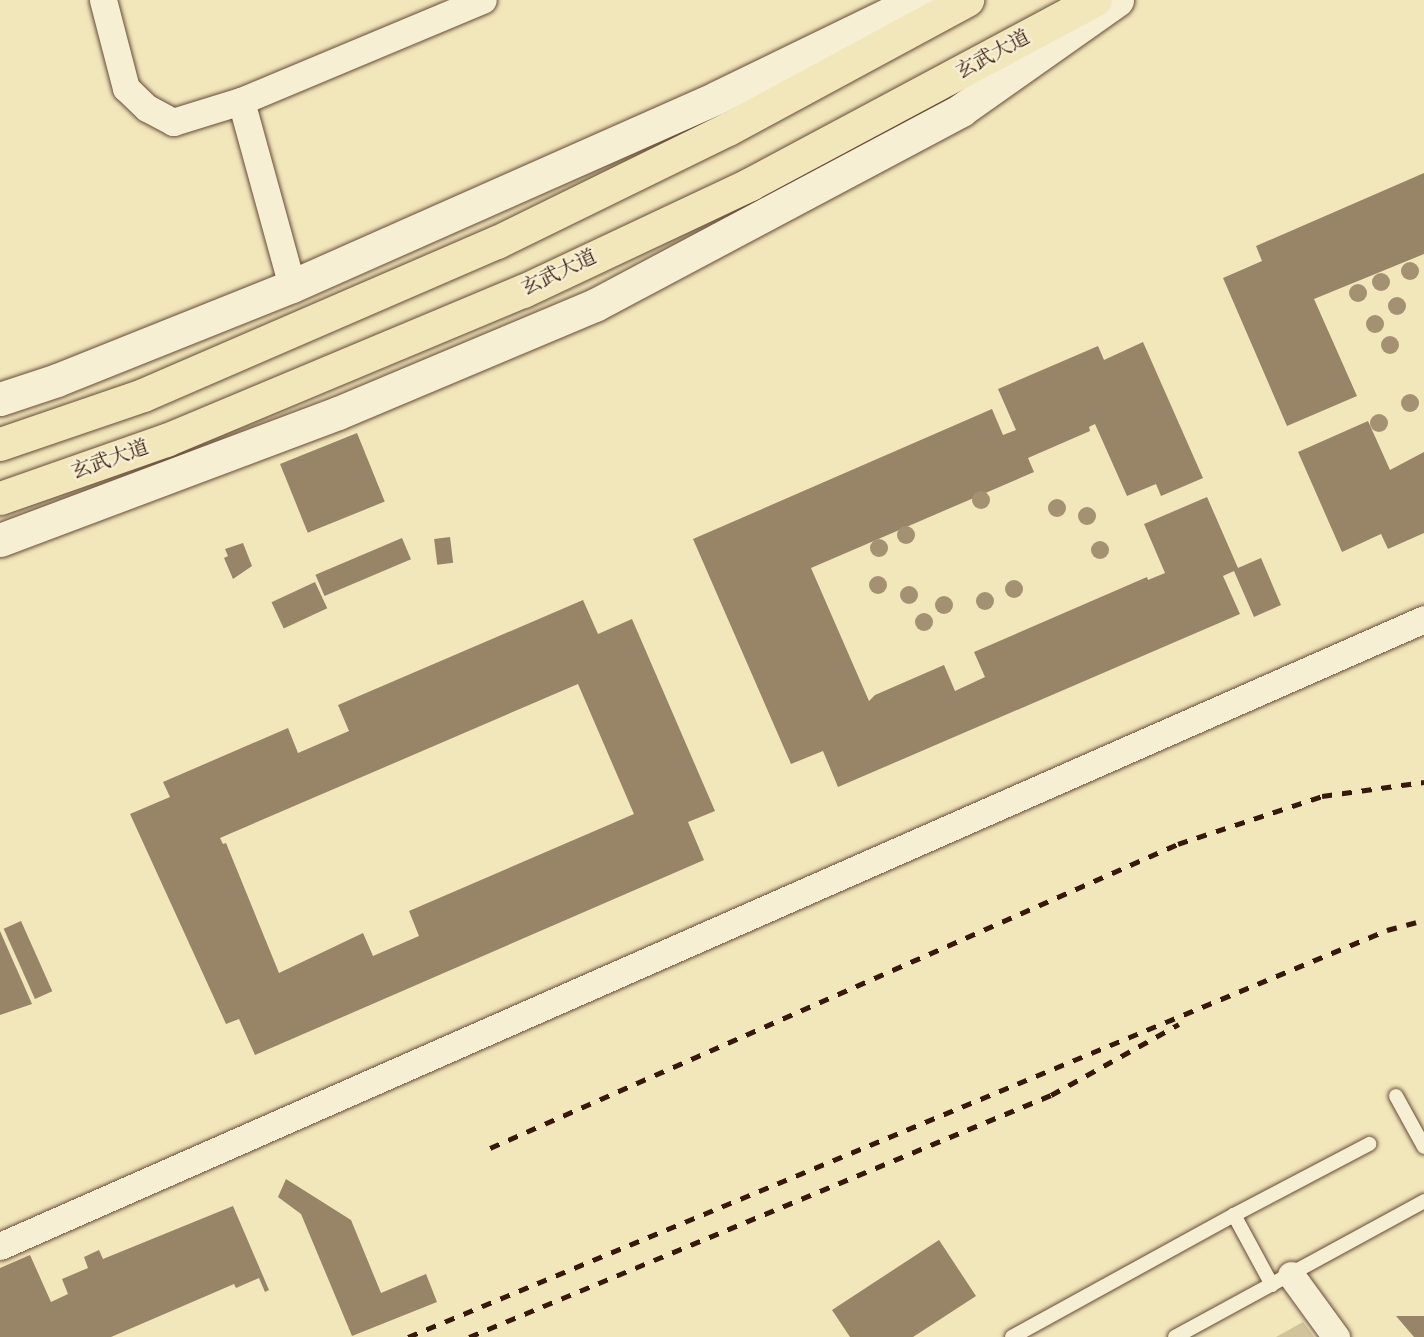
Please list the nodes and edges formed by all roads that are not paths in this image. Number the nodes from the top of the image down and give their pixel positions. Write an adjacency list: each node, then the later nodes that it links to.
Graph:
1 (103, 0): 7 (street)
2 (483, 0): 7 (street)
3 (918, 0): 8 (street)
4 (968, 0): 10 (highway)
5 (1095, 0): 11 (highway, 玄武大道)
6 (1117, 0): 12 (street)
7 (241, 101): 8 (street)
8 (292, 286): 9 (street)
9 (0, 399)
10 (0, 444)
11 (0, 498)
12 (0, 540)
13 (1424, 618): 19 (street)
14 (1396, 1096): 16 (lane)
15 (1369, 1144): 18 (lane)
16 (1424, 1147)
17 (1424, 1202): 20 (lane)
18 (1234, 1215): 20 (lane); 21 (lane)
19 (0, 1246)
20 (1281, 1280): 22 (lane); 23 (street)
21 (1012, 1337)
22 (1175, 1337)
23 (1336, 1337)

